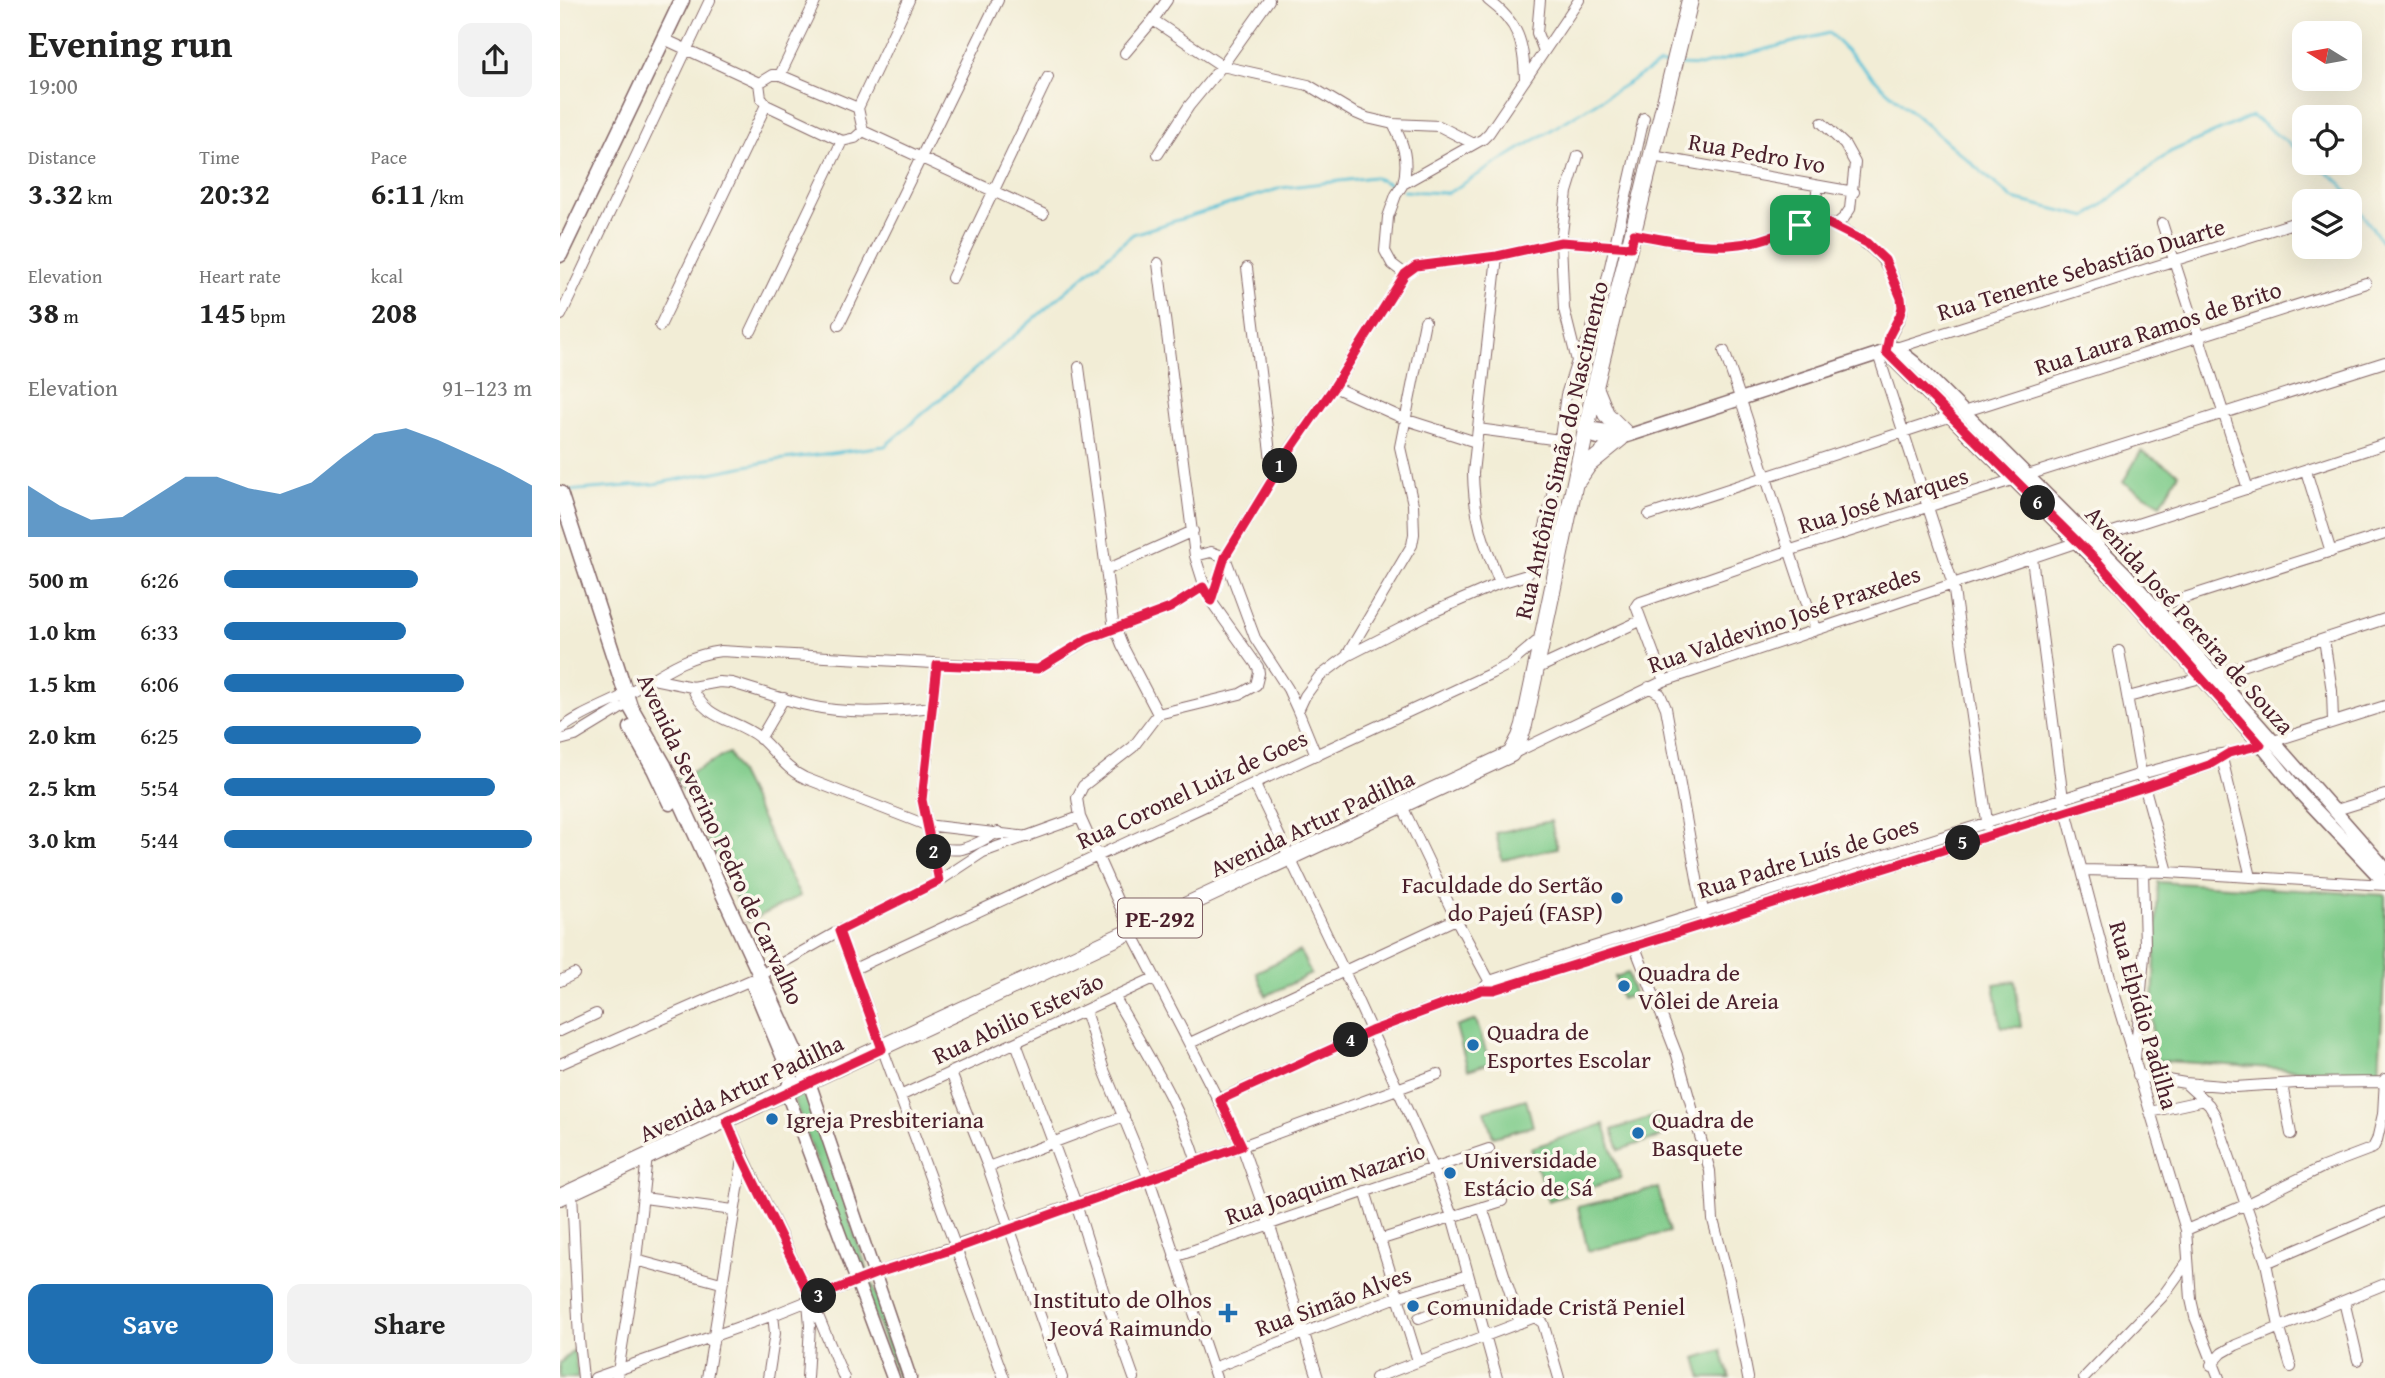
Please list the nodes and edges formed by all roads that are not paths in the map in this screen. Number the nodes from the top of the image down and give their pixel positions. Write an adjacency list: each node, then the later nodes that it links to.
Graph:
1 (671, 0): 44 (main road)
2 (682, 0): 14 (main road)
3 (710, 0): 15 (street)
4 (816, 0): 19 (street)
5 (909, 0): 24 (street)
6 (998, 0): 34 (street)
7 (1167, 0): 13 (street)
8 (1269, 0): 18 (street)
9 (1488, 0): 21 (street)
10 (1540, 0): 16 (street)
11 (1579, 0): 16 (street)
12 (1690, 0): 33 (main road, Rua Antônio Simão do Nascimento)
13 (1153, 20): 17 (street); 18 (street)
14 (664, 39): 15 (street); 47 (main road)
15 (687, 49): 22 (street); 55 (street)
16 (1544, 51): 21 (street)
17 (1125, 52)
18 (1222, 66): 27 (street); 31 (street)
19 (780, 75): 22 (street); 24 (street)
20 (1048, 77): 37 (street)
21 (1525, 80): 30 (street)
22 (759, 83): 23 (street)
23 (766, 105): 29 (street); 58 (street)
24 (858, 108): 28 (street)
25 (1644, 118): 46 (street)
26 (1822, 123): 38 (street)
27 (1393, 124): 30 (street); 35 (street)
28 (863, 131): 29 (street); 34 (street)
29 (842, 141): 59 (street)
30 (1474, 144): 35 (street)
31 (1158, 154)
32 (1578, 156): 45 (street)
33 (1652, 156): 36 (street, Rua Pedro Ivo); 46 (main road, Rua Antônio Simão do Nascimento)
34 (921, 158): 37 (street); 57 (street)
35 (1403, 184): 52 (street)
36 (1818, 186): 38 (street, Rua Pedro Ivo); 40 (street)
37 (992, 191): 39 (street); 53 (street)
38 (1854, 192): 43 (street)
39 (1042, 214)
40 (1813, 216): 43 (street); 46 (street)
41 (2162, 223): 49 (street)
42 (2292, 224): 49 (street, Rua Tenente Sebastião Duarte)
43 (1834, 226): 61 (street)
44 (560, 233)
45 (1561, 242): 46 (street); 48 (street); 63 (street)
46 (1627, 242): 63 (street); 67 (main road, Rua Antônio Simão do Nascimento)
47 (560, 256)
48 (1497, 256): 52 (street); 72 (street)
49 (2174, 262): 60 (street); 61 (street, Rua Tenente Sebastião Duarte)
50 (1158, 263): 91 (street)
51 (1247, 268): 79 (street)
52 (1405, 274): 66 (street)
53 (952, 278)
54 (2366, 283): 60 (street, Rua Laura Ramos de Brito)
55 (561, 315)
56 (1426, 321): 71 (street)
57 (839, 325)
58 (660, 326)
59 (751, 331)
60 (2199, 337): 69 (street, Rua Laura Ramos de Brito); 70 (street)
61 (1887, 350): 68 (street, Rua Tenente Sebastião Duarte); 69 (street, Avenida José Pereira de Souza); 73 (street)
62 (1724, 351): 68 (street)
63 (1577, 361): 76 (street)
64 (2385, 362): 70 (street, Rua José Marques)
65 (1079, 367): 99 (street)
66 (1334, 387): 71 (street); 80 (street)
67 (1595, 387): 74 (main road, Rua Antônio Simão do Nascimento); 75 (main road)
68 (1742, 400): 75 (street, Rua Tenente Sebastião Duarte); 82 (street)
69 (1957, 414): 73 (street, Rua Laura Ramos de Brito); 84 (street, Avenida José Pereira de Souza)
70 (2224, 414): 84 (street, Rua José Marques); 86 (street)
71 (1407, 420): 77 (street); 112 (street)
72 (1478, 429): 76 (street); 77 (street)
73 (1902, 431): 82 (street, Rua Laura Ramos de Brito); 88 (street)
74 (1584, 434): 75 (street, Rua Tenente Sebastião Duarte); 85 (main road, Rua Antônio Simão do Nascimento)
75 (1626, 435): 85 (main road)
76 (1560, 440): 100 (street)
77 (1476, 442): 100 (street)
78 (2385, 444): 81 (street, Rua Valdevino José Praxedes)
79 (1270, 446): 80 (street); 83 (street)
80 (1291, 449): 83 (street)
81 (2306, 471): 86 (street, Rua Valdevino José Praxedes); 95 (street)
82 (1766, 476): 89 (street, Rua Laura Ramos de Brito); 94 (street)
83 (1273, 477): 97 (street)
84 (2021, 478): 88 (street, Rua José Marques); 93 (street, Avenida José Pereira de Souza)
85 (1574, 485): 109 (main road, Rua Antônio Simão do Nascimento)
86 (2248, 489): 93 (street, Rua Valdevino José Praxedes)
87 (562, 499): 122 (main road, Avenida Severino Pedro de Carvalho)
88 (1929, 509): 94 (street, Rua José Marques); 101 (street)
89 (1648, 515)
90 (560, 523): 122 (main road, Avenida Severino Pedro de Carvalho)
91 (1193, 531): 96 (street); 99 (street)
92 (2385, 534): 95 (street)
93 (2085, 540): 98 (street, Rua Valdevino José Praxedes); 104 (street, Avenida José Pereira de Souza); 115 (street, Avenida José Pereira de Souza)
94 (1788, 551): 106 (street, Rua José Marques); 108 (street)
95 (2331, 552): 104 (street)
96 (1195, 556): 97 (street); 102 (street)
97 (1225, 557): 103 (street); 125 (street)
98 (2032, 558): 101 (street, Rua Valdevino José Praxedes); 139 (street, Rua Elpídio Padilha)
99 (1106, 570): 107 (street)
100 (1500, 583): 112 (street)
101 (1953, 583): 108 (street, Rua Valdevino José Praxedes); 144 (street)
102 (1203, 587): 103 (street); 107 (street)
103 (1211, 601): 126 (street)
104 (2156, 607): 115 (street, Avenida José Pereira de Souza)
105 (2385, 619): 110 (street)
106 (1640, 621): 114 (street); 117 (street)
107 (1116, 629): 113 (street); 126 (street)
108 (1816, 629): 117 (street, Rua Valdevino José Praxedes)
109 (1542, 637): 114 (main road, Rua Antônio Simão do Nascimento); 133 (street, Rua Coronel Luiz de Goes)
110 (2324, 639): 115 (street); 127 (street)
111 (2119, 651): 120 (street)
112 (1347, 656): 125 (street)
113 (937, 665): 116 (street); 124 (street)
114 (1536, 669): 132 (main road, Rua Antônio Simão do Nascimento)
115 (2208, 677): 120 (street); 131 (street, Avenida José Pereira de Souza)
116 (653, 679): 118 (street); 122 (street)
117 (1664, 681): 119 (street, Rua Valdevino José Praxedes)
118 (692, 687): 121 (street); 129 (street)
119 (1649, 687): 132 (street, Rua Valdevino José Praxedes); 159 (street)
120 (2127, 696): 135 (street)
121 (784, 698): 124 (street); 129 (street)
122 (621, 701): 128 (street); 130 (street); 167 (main road, Avenida Severino Pedro de Carvalho)
123 (2385, 706): 127 (street)
124 (932, 707): 145 (street)
125 (1298, 711): 133 (street)
126 (1158, 714): 143 (street)
127 (2333, 722): 131 (street)
128 (560, 730)
129 (760, 738): 145 (street)
130 (560, 740)
131 (2266, 743): 134 (street); 142 (street, Avenida José Pereira de Souza); 158 (street, Avenida José Pereira de Souza)
132 (1511, 754): 140 (main road, Avenida Artur Padilha / PE-292)
133 (1316, 755): 136 (street, Rua Coronel Luiz de Goes)
134 (2224, 755): 135 (street, Rua Padre Luís de Goes); 137 (street, Rua Padre Luís de Goes); 156 (street)
135 (2141, 774): 137 (street); 139 (street, Rua Padre Luís de Goes)
136 (1254, 783): 150 (street, Rua Coronel Luiz de Goes); 151 (street)
137 (2145, 787): 141 (street, Rua Padre Luís de Goes); 155 (street)
138 (2385, 795): 142 (street)
139 (2063, 799): 141 (street, Rua Elpídio Padilha); 144 (street, Rua Padre Luís de Goes)
140 (1402, 806): 151 (main road, Avenida Artur Padilha / PE-292); 160 (street)
141 (2067, 811): 147 (street, Rua Padre Luís de Goes); 153 (street, Rua Elpídio Padilha)
142 (2333, 811): 152 (street, Avenida José Pereira de Souza)
143 (1080, 817): 148 (street); 150 (street)
144 (1986, 822): 147 (street); 159 (street, Rua Padre Luís de Goes)
145 (926, 825): 146 (street); 149 (street)
146 (998, 832): 148 (street); 149 (street)
147 (1989, 835): 161 (street, Rua Padre Luís de Goes)
148 (1028, 836): 157 (street)
149 (932, 845): 157 (street)
150 (1097, 856): 163 (street); 165 (street, Rua Coronel Luiz de Goes)
151 (1290, 859): 163 (main road, Avenida Artur Padilha / PE-292); 166 (street)
152 (2385, 868)
153 (2083, 870): 154 (street); 180 (street, Rua Elpídio Padilha)
154 (2143, 871): 155 (street); 180 (street)
155 (2168, 872): 156 (street)
156 (2250, 877): 158 (street)
157 (939, 881): 162 (street)
158 (2385, 884)
159 (1702, 912): 161 (street); 171 (street, Rua Padre Luís de Goes)
160 (1456, 919): 166 (street); 171 (street)
161 (1706, 924): 164 (street, Rua Padre Luís de Goes)
162 (839, 931): 165 (street); 167 (street)
163 (1131, 931): 169 (street); 179 (main road, Avenida Artur Padilha / PE-292)
164 (1635, 947): 171 (street, Rua Padre Luís de Goes); 264 (street)
165 (854, 970): 179 (street)
166 (1344, 971): 176 (street); 178 (street)
167 (753, 973): 181 (street); 186 (main road, Avenida Severino Pedro de Carvalho); 190 (main road, Avenida Severino Pedro de Carvalho)
168 (574, 974): 170 (street)
169 (1154, 978): 172 (street, Rua Abilio Estevão); 178 (street)
170 (560, 981)
171 (1492, 986): 176 (street)
172 (1114, 996): 173 (street, Rua Abilio Estevão); 204 (street)
173 (1085, 1011): 177 (street, Rua Abilio Estevão); 196 (street)
174 (596, 1014): 175 (street)
175 (560, 1031)
176 (1371, 1031): 189 (street); 192 (street)
177 (1016, 1043): 182 (street, Rua Abilio Estevão); 199 (street)
178 (1190, 1043): 192 (street)
179 (882, 1049): 186 (main road, Avenida Artur Padilha / PE-292); 191 (street)
180 (2135, 1063): 184 (street, Rua Elpídio Padilha)
181 (560, 1064)
182 (951, 1073): 191 (street, Rua Abilio Estevão); 205 (street)
183 (1438, 1074): 189 (street)
184 (2138, 1075): 187 (street); 194 (street, Rua Elpídio Padilha)
185 (2385, 1081): 188 (street); 195 (street)
186 (809, 1082): 190 (main road, Avenida Artur Padilha / PE-292); 227 (street)
187 (2185, 1083): 188 (street); 193 (street)
188 (2282, 1084): 198 (street)
189 (1397, 1089): 200 (street); 206 (street)
190 (787, 1093): 197 (main road, Avenida Artur Padilha / PE-292); 229 (street)
191 (900, 1096): 222 (street)
192 (1220, 1100): 200 (street)
193 (2205, 1100): 194 (street); 213 (street)
194 (2150, 1112): 220 (street, Rua Elpídio Padilha)
195 (2384, 1115): 213 (street)
196 (1124, 1116): 199 (street); 207 (street)
197 (727, 1121): 202 (main road, Avenida Artur Padilha / PE-292); 203 (street)
198 (2291, 1134)
199 (1054, 1142): 205 (street); 212 (street)
200 (1242, 1146): 204 (street); 218 (street)
201 (1489, 1149): 206 (street, Rua Joaquim Nazario)
202 (647, 1156): 209 (main road, Avenida Artur Padilha / PE-292); 210 (street)
203 (743, 1159): 215 (street); 234 (street)
204 (1197, 1162): 207 (street)
205 (988, 1167): 219 (street)
206 (1434, 1169): 208 (street, Rua Joaquim Nazario); 217 (street)
207 (1149, 1180): 212 (street); 223 (street)
208 (1365, 1191): 218 (street, Rua Joaquim Nazario); 221 (street)
209 (566, 1195): 249 (street)
210 (644, 1198): 215 (street); 224 (street)
211 (1502, 1201): 214 (street)
212 (1076, 1204): 219 (street); 259 (street)
213 (2247, 1204): 220 (street); 226 (street)
214 (1482, 1207): 217 (street); 238 (street)
215 (733, 1210): 230 (street)
216 (2385, 1212): 226 (street)
217 (1452, 1216): 221 (street); 228 (street)
218 (1269, 1223): 223 (street, Rua Joaquim Nazario); 240 (street)
219 (1010, 1228): 222 (street); 258 (street)
220 (2186, 1230): 225 (street, Rua Elpídio Padilha)
221 (1379, 1240): 232 (street)
222 (957, 1248): 227 (street); 257 (street)
223 (1174, 1257): 247 (street)
224 (636, 1261): 230 (street); 248 (street)
225 (2188, 1261): 245 (street, Rua Elpídio Padilha); 265 (street)
226 (2266, 1263): 239 (street)
227 (875, 1274): 229 (street); 256 (street)
228 (1468, 1275): 232 (street, Rua Simão Alves); 233 (street)
229 (858, 1281): 234 (street); 255 (street)
230 (722, 1283): 241 (street)
231 (2385, 1284): 235 (street)
232 (1397, 1297): 240 (street, Rua Simão Alves); 244 (street)
233 (1474, 1297): 237 (street); 242 (street)
234 (809, 1300): 236 (street); 253 (street); 254 (street)
235 (2344, 1301): 239 (street); 243 (street)
236 (773, 1315): 241 (street); 252 (street)
237 (1419, 1318)
238 (1520, 1324): 242 (street); 263 (street)
239 (2279, 1326): 245 (street); 246 (street)
240 (1305, 1333): 247 (street, Rua Simão Alves); 260 (street)
241 (714, 1335): 248 (street); 251 (street)
242 (1485, 1336): 244 (street); 262 (street)
243 (2358, 1360)
244 (1418, 1361): 261 (street)
245 (2211, 1365): 266 (street, Rua Elpídio Padilha)
246 (2291, 1367)
247 (1214, 1373)
248 (618, 1374): 250 (street)
249 (583, 1378)
250 (595, 1378)
251 (707, 1378)
252 (768, 1378)
253 (807, 1378)
254 (844, 1378)
255 (893, 1378)
256 (910, 1378)
257 (1004, 1378)
258 (1062, 1378)
259 (1134, 1378)
260 (1318, 1378)
261 (1376, 1378)
262 (1497, 1378)
263 (1559, 1378)
264 (1748, 1378)
265 (2084, 1378)
266 (2218, 1378)

